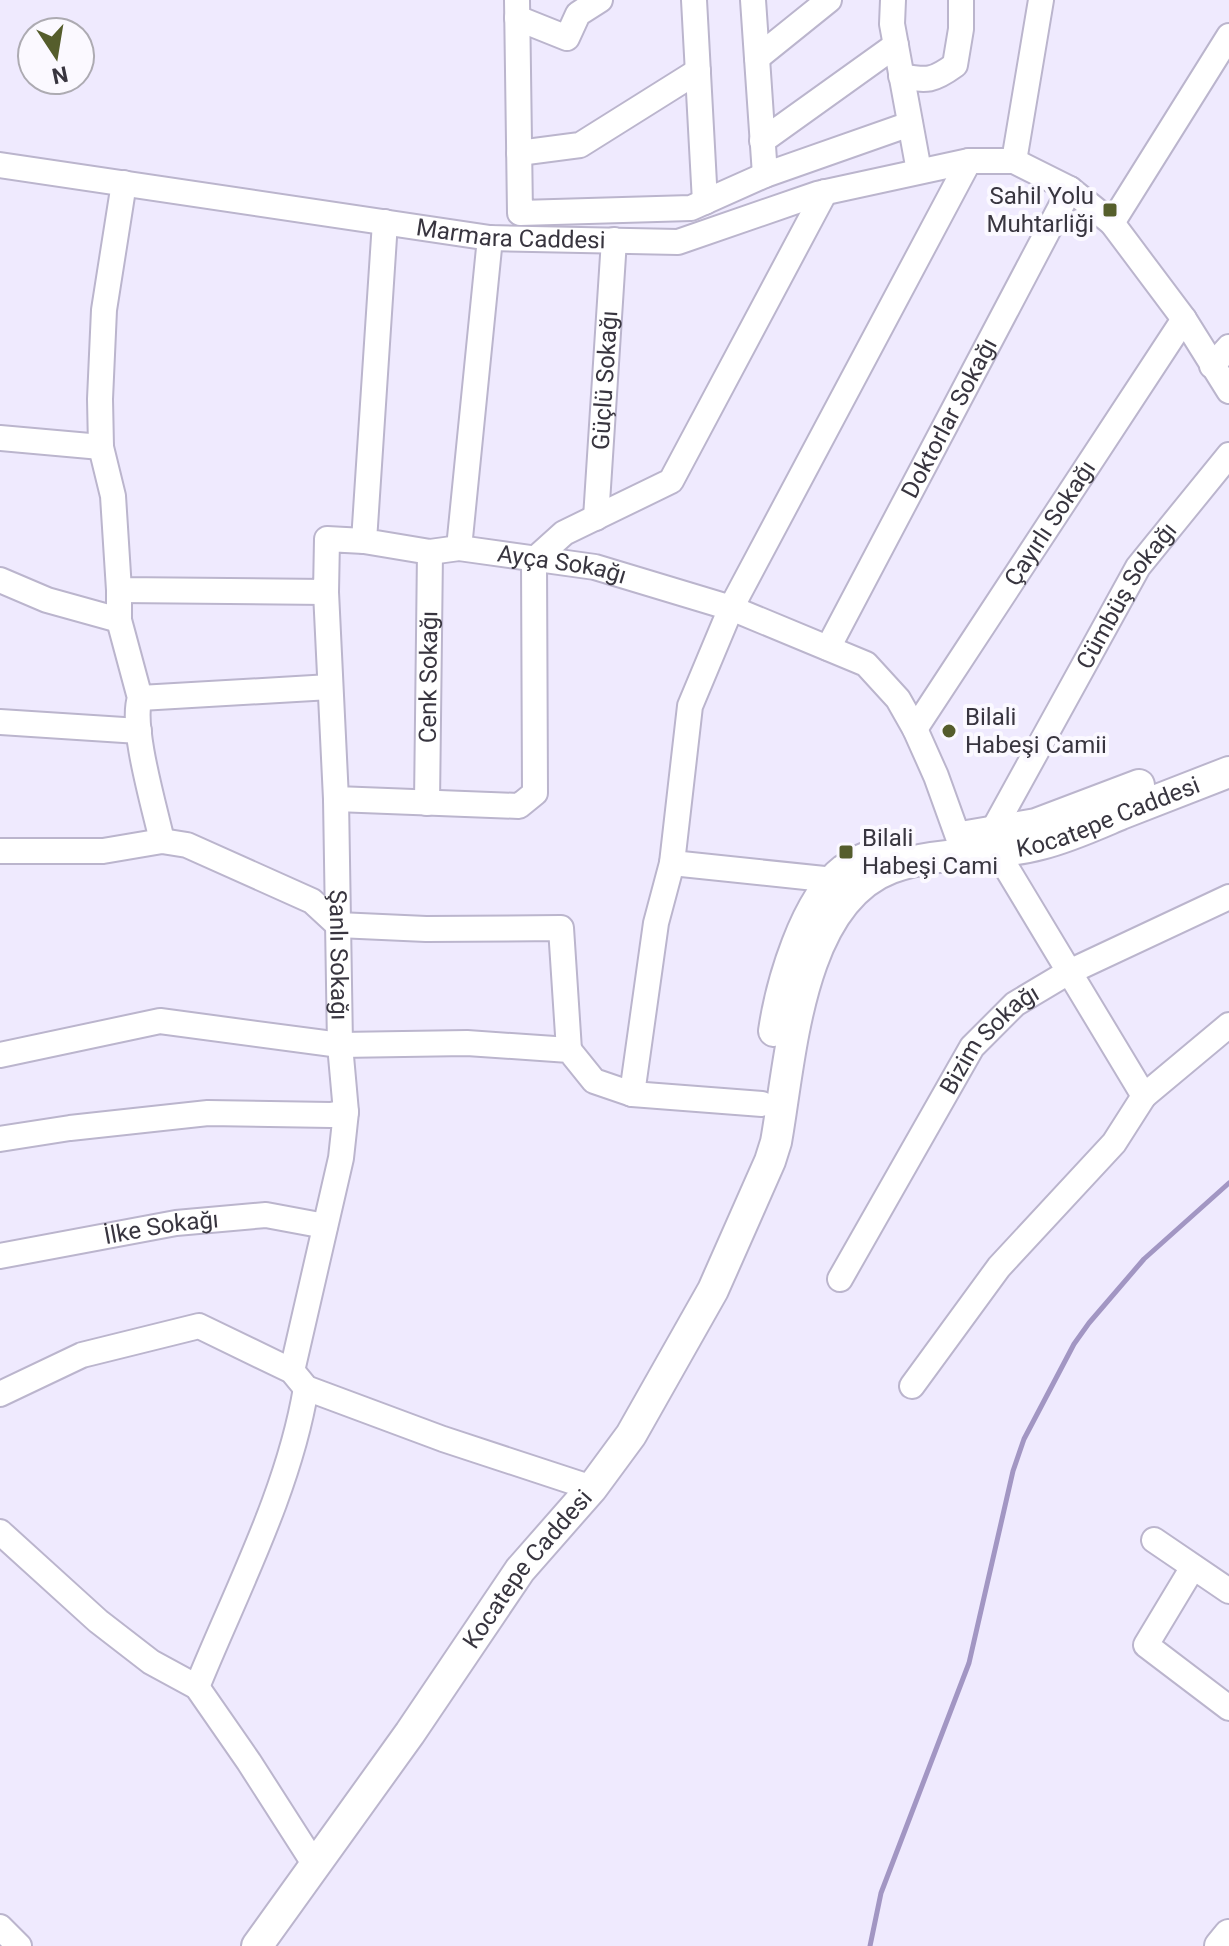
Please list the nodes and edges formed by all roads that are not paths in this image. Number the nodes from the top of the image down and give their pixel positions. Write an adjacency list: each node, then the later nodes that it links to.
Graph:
1 (600, 0): 8 (street)
2 (694, 0): 12 (street)
3 (753, 0): 11 (street)
4 (829, 0): 11 (street)
5 (874, 0): 9 (street)
6 (961, 0): 13 (street)
7 (1041, 0): 18 (street)
8 (517, 9): 16 (street)
9 (893, 23): 13 (street); 15 (street)
10 (1229, 36): 27 (street)
11 (757, 58): 15 (street)
12 (698, 71): 16 (street); 25 (street)
13 (901, 76): 14 (street)
14 (910, 124): 20 (street); 21 (street)
15 (762, 141): 21 (street)
16 (519, 153): 25 (street)
17 (969, 161): 18 (street, Marmara Caddesi); 20 (street, Marmara Caddesi); 45 (street)
18 (1014, 161): 23 (street, Marmara Caddesi)
19 (0, 165): 22 (street, Marmara Caddesi)
20 (919, 171): 24 (street, Marmara Caddesi)
21 (765, 175): 25 (street)
22 (124, 183): 26 (street, Marmara Caddesi); 35 (street)
23 (1070, 189): 27 (street, Marmara Caddesi); 47 (street, Doktorlar Sokağı)
24 (825, 192): 29 (street, Marmara Caddesi); 37 (street)
25 (705, 202)
26 (385, 222): 28 (street, Marmara Caddesi); 38 (street)
27 (1112, 223): 30 (street, Marmara Caddesi)
28 (490, 238): 29 (street, Marmara Caddesi); 39 (street)
29 (614, 240): 37 (street, Güçlü Sokağı)
30 (1184, 319): 32 (street, Marmara Caddesi); 51 (street, Çayırlı Sokağı)
31 (1229, 347): 32 (street)
32 (1212, 366): 33 (street, Marmara Caddesi)
33 (1229, 391)
34 (0, 438): 35 (street)
35 (101, 447): 43 (street)
36 (1229, 455): 58 (street, Cümbüş Sokağı)
37 (596, 518): 41 (street)
38 (364, 541): 40 (street, Ayça Sokağı); 44 (street, Ayça Sokağı)
39 (459, 548): 40 (street, Ayça Sokağı); 41 (street, Ayça Sokağı)
40 (430, 552): 56 (street, Cenk Sokağı)
41 (534, 560): 45 (street, Ayça Sokağı); 56 (street)
42 (0, 580): 46 (street)
43 (119, 590): 44 (street); 46 (street)
44 (326, 592): 48 (street, Şanlı Sokağı)
45 (731, 608): 47 (street, Ayça Sokağı); 61 (street)
46 (119, 620): 49 (street)
47 (828, 648): 51 (street, Ayça Sokağı)
48 (330, 687): 49 (street); 55 (street, Şanlı Sokağı)
49 (140, 698): 52 (street)
50 (0, 722): 52 (street)
51 (915, 729): 59 (street, Ayça Sokağı)
52 (139, 731): 57 (street)
53 (1229, 750): 58 (main road, Kocatepe Caddesi)
54 (1229, 772): 58 (main road, Kocatepe Caddesi)
55 (336, 799): 56 (street); 64 (street, Şanlı Sokağı)
56 (427, 803)
57 (162, 841): 60 (street); 64 (street)
58 (994, 842): 59 (main road, Kocatepe Caddesi); 65 (street)
59 (961, 846): 62 (main road, Kocatepe Caddesi)
60 (0, 851)
61 (672, 863): 62 (street); 70 (street)
62 (849, 881): 72 (main road, Kocatepe Caddesi)
63 (1229, 897): 65 (street, Bizim Sokağı)
64 (338, 925): 67 (street, Şanlı Sokağı); 68 (street)
65 (1067, 973): 71 (street); 77 (street, Bizim Sokağı)
66 (1229, 1025): 71 (street)
67 (340, 1045): 68 (street); 69 (street); 73 (street, Şanlı Sokağı)
68 (569, 1050): 70 (street)
69 (0, 1055)
70 (632, 1094): 72 (street)
71 (1144, 1096): 79 (street)
72 (772, 1106): 81 (main road, Kocatepe Caddesi)
73 (346, 1112): 74 (street); 75 (street, Şanlı Sokağı)
74 (0, 1139)
75 (325, 1226): 76 (street, İlke Sokağı); 78 (street, Şanlı Sokağı)
76 (0, 1256)
77 (840, 1279)
78 (299, 1380): 80 (street); 81 (street); 86 (street, Şanlı Sokağı)
79 (912, 1386)
80 (0, 1394)
81 (592, 1488): 88 (main road, Kocatepe Caddesi)
82 (0, 1532): 86 (street)
83 (1154, 1540): 84 (street)
84 (1193, 1567): 85 (street); 87 (street)
85 (1229, 1591)
86 (197, 1687): 88 (street)
87 (1229, 1708)
88 (315, 1865): 89 (main road, Kocatepe Caddesi)
89 (280, 1910): 93 (main road, Kocatepe Caddesi); 94 (main road, Kocatepe Caddesi)
90 (0, 1927): 92 (street)
91 (1229, 1935): 95 (main road)
92 (19, 1946)
93 (233, 1946)
94 (257, 1946)
95 (1220, 1946)

